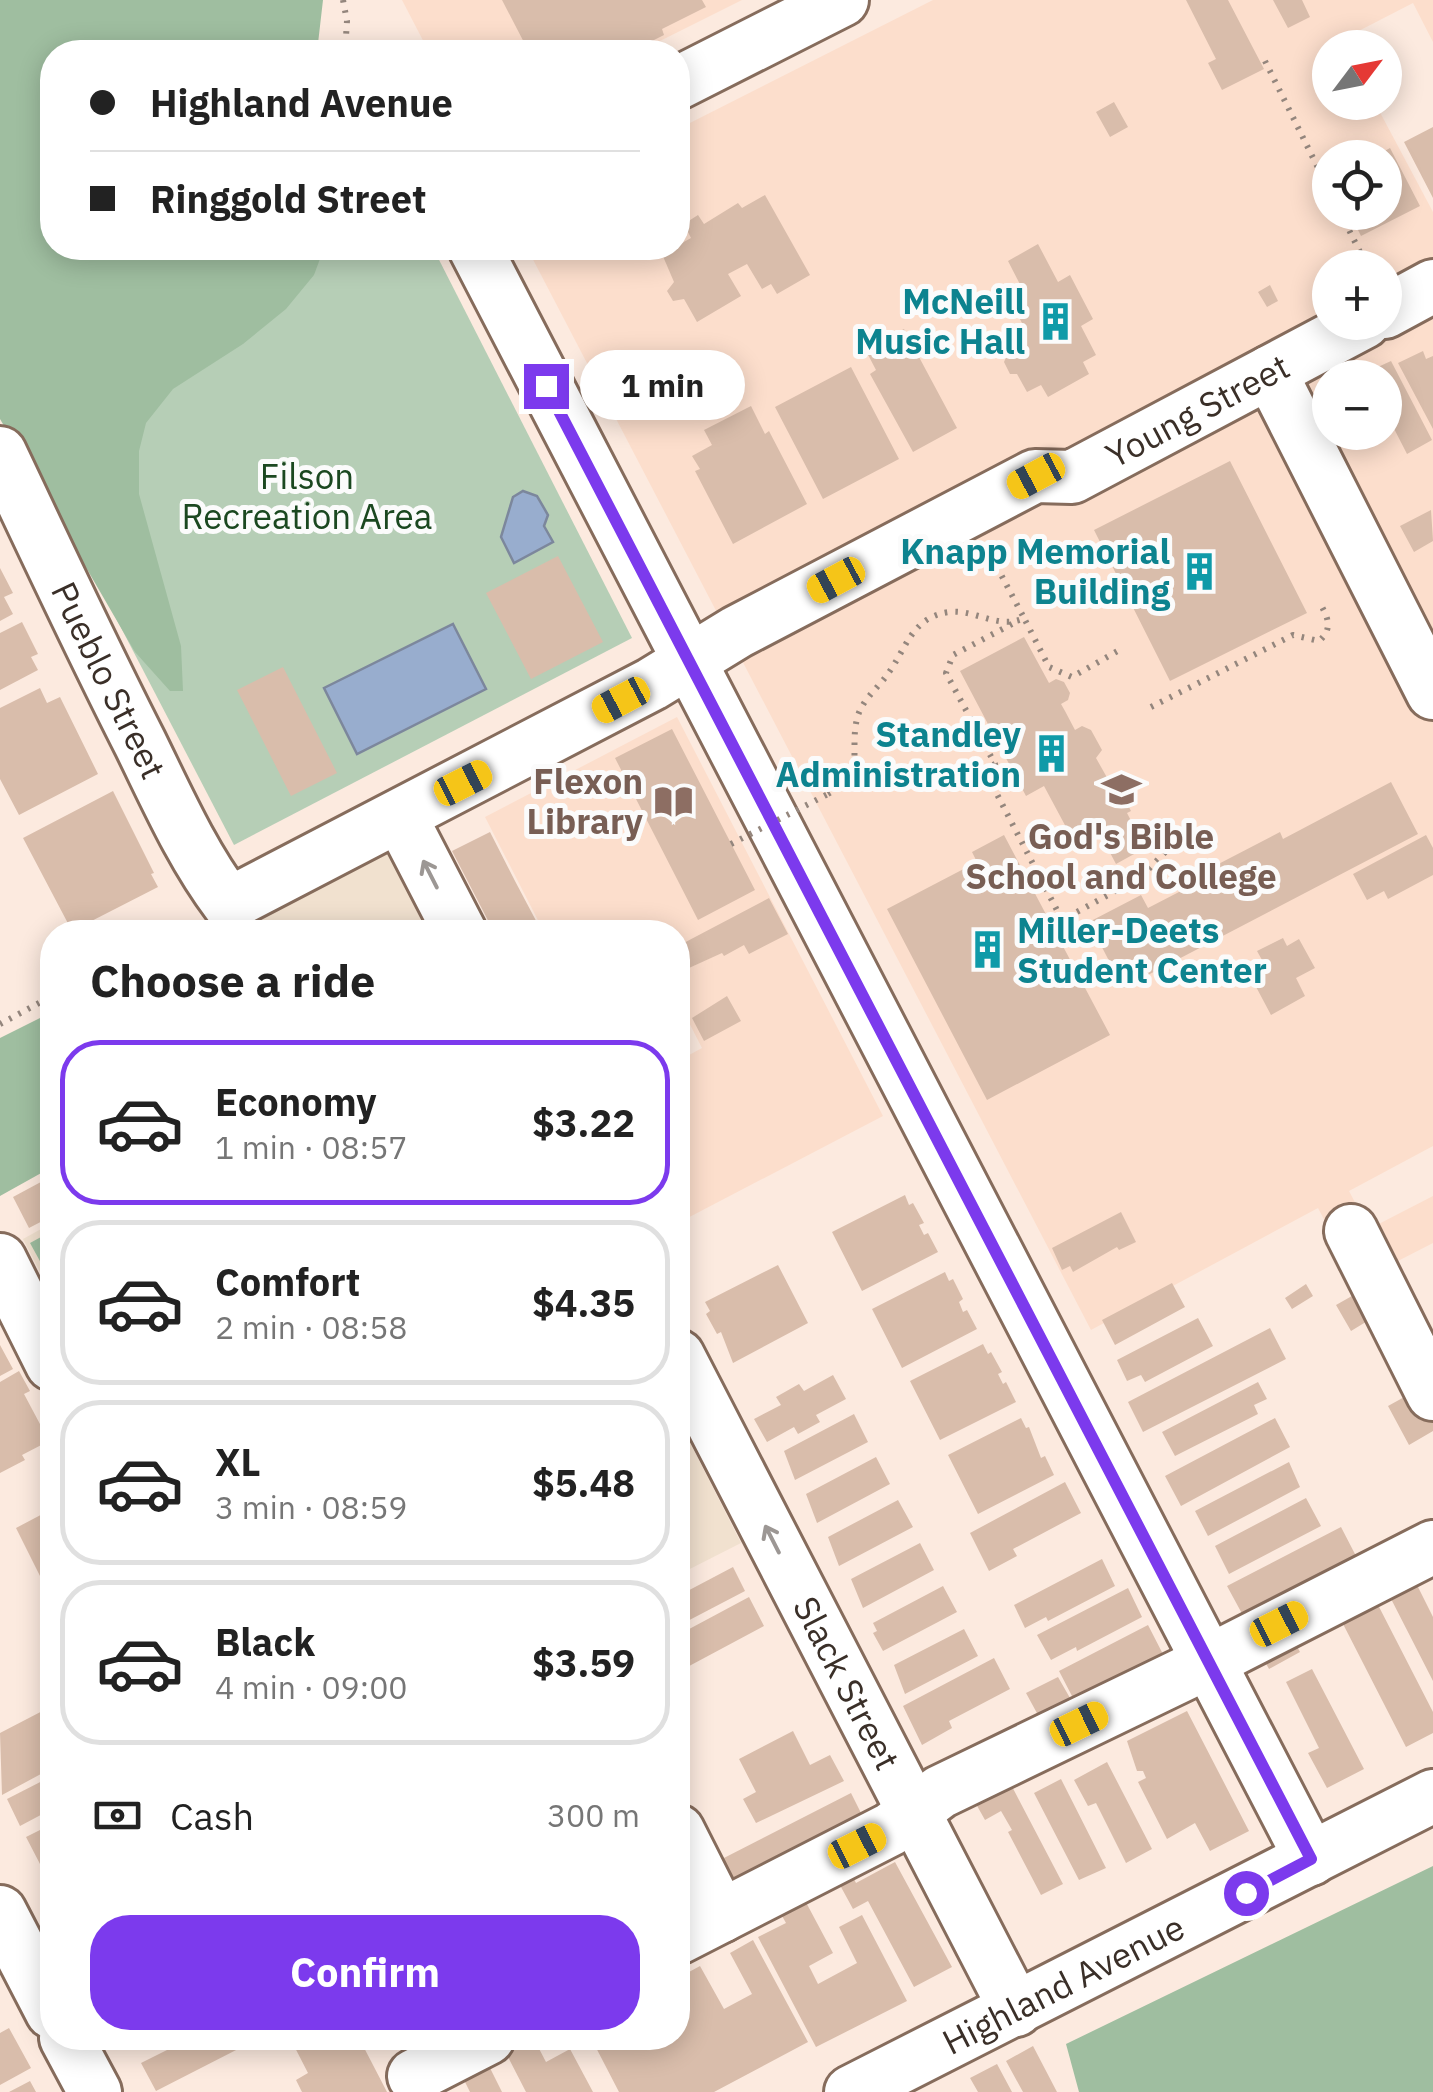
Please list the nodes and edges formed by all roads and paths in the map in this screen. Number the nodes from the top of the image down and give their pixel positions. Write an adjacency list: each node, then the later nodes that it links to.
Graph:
1 (343, 0): 3 (path)
2 (842, 0): 5 (street)
3 (346, 40)
4 (1265, 61): 6 (path)
5 (690, 76)
6 (1312, 156)
7 (481, 260): 18 (street)
8 (1433, 286): 9 (street)
9 (1402, 303)
10 (1330, 340): 11 (street, Young Street)
11 (1270, 372): 18 (street, Young Street); 19 (street)
12 (0, 453): 24 (street, Pueblo Street)
13 (991, 556): 15 (path)
14 (1321, 604): 20 (path)
15 (1024, 618): 16 (path); 17 (path)
16 (1012, 624): 22 (path, bridge); 23 (path)
17 (1121, 649)
18 (688, 664): 21 (street, Young Street); 34 (street)
19 (1433, 693)
20 (1151, 707)
21 (400, 816): 24 (street, Young Street); 25 (street, one-way to 21)
22 (731, 844)
23 (1172, 845)
24 (229, 904)
25 (454, 920)
26 (40, 1002): 27 (path)
27 (0, 1024)
28 (1351, 1231): 32 (street)
29 (0, 1260): 30 (street)
30 (40, 1340)
31 (690, 1379): 36 (street, Slack Street, one-way to 31)
32 (1433, 1394)
33 (1433, 1547): 34 (street)
34 (1207, 1661): 36 (street); 37 (street)
35 (1433, 1796): 37 (street, Highland Avenue)
36 (912, 1813): 40 (street); 42 (street, Slack Street)
37 (1311, 1859): 42 (street, Highland Avenue)
38 (690, 1886): 40 (street)
39 (0, 1912): 41 (street)
40 (699, 1927)
41 (40, 1989)
42 (1016, 2010): 47 (street, Highland Avenue)
43 (72, 2050): 46 (street)
44 (457, 2050): 45 (street)
45 (410, 2068)
46 (94, 2092)
47 (852, 2092)

